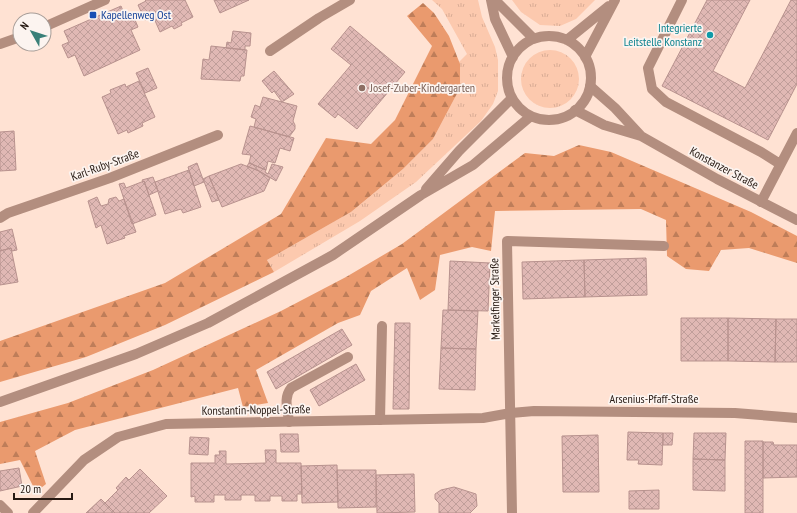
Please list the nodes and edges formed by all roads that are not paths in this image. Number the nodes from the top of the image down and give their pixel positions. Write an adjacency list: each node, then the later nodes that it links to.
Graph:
1 (105, 0): 7 (street)
2 (350, 0): 12 (street)
3 (491, 0): 13 (street)
4 (495, 0): 8 (street)
5 (682, 0): 22 (street)
6 (614, 2): 10 (street); 14 (street)
7 (52, 23)
8 (534, 39): 10 (street); 13 (street)
9 (12, 40): 11 (street)
10 (567, 40): 14 (street)
11 (0, 44)
12 (270, 51)
13 (513, 57): 16 (street)
14 (585, 57): 15 (street)
15 (590, 86): 17 (street); 21 (street, Konstanzer Straße)
16 (512, 98): 18 (street); 23 (street)
17 (575, 110): 18 (street); 21 (street, Konstanzer Straße)
18 (531, 116): 23 (street)
19 (797, 133): 22 (street)
20 (218, 134): 25 (street, Karl-Ruby-Straße)
21 (641, 136): 24 (street, Konstanzer Straße)
22 (780, 164): 24 (street)
23 (421, 194): 30 (street)
24 (761, 202): 26 (street, Konstanzer Straße)
25 (0, 218)
26 (797, 220)
27 (664, 246): 31 (street, Markelfinger Straße)
28 (382, 326): 33 (street)
29 (348, 357): 34 (street)
30 (0, 402)
31 (511, 413): 32 (street, Arsenius-Pfaff-Straße); 33 (street, Konstantin-Noppel-Straße); 38 (street, Markelfinger Straße)
32 (797, 418)
33 (380, 420): 34 (street, Konstantin-Noppel-Straße)
34 (289, 422): 37 (street, Konstantin-Noppel-Straße)
35 (0, 505): 36 (street)
36 (8, 513)
37 (32, 513)
38 (512, 513)

